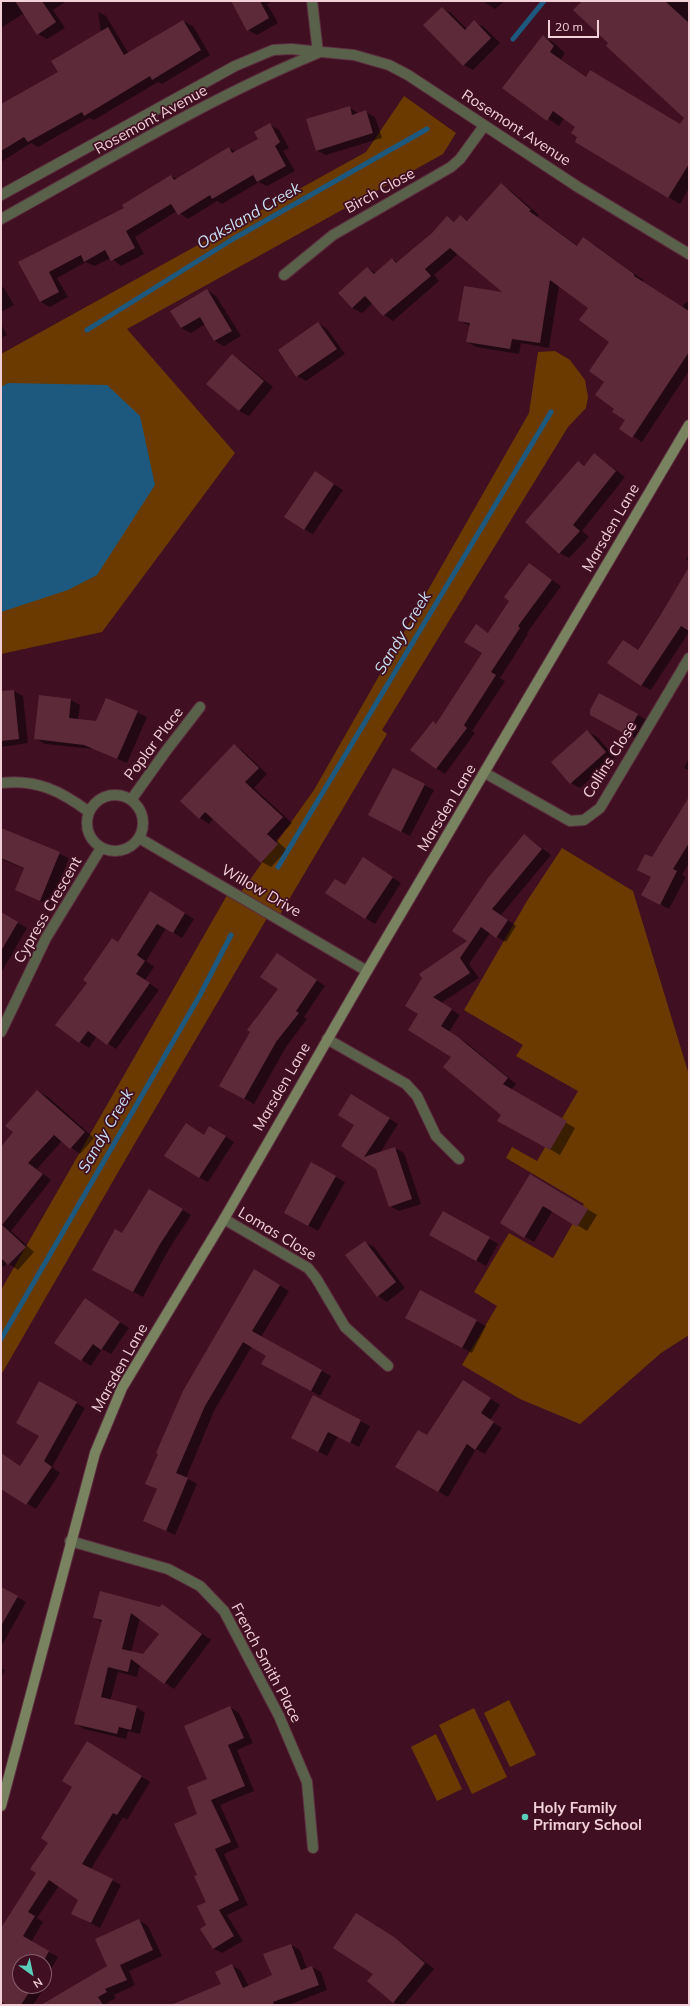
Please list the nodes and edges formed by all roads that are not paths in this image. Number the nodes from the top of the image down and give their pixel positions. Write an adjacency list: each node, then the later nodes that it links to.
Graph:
1 (312, 1): 2 (street)
2 (318, 53): 3 (street, Rosemont Avenue); 4 (street, Rosemont Avenue); 5 (street, Rosemont Avenue)
3 (484, 126): 6 (street, Rosemont Avenue); 7 (street, Birch Close)
4 (1, 195)
5 (1, 219)
6 (689, 254)
7 (284, 275)
8 (689, 425): 11 (main road, Marsden Lane)
9 (689, 658): 11 (street, Collins Close)
10 (200, 707): 13 (street, Poplar Place)
11 (485, 773): 17 (main road, Marsden Lane)
12 (1, 783): 14 (street)
13 (131, 800): 14 (street); 15 (street)
14 (89, 812): 16 (street)
15 (139, 838): 16 (street); 17 (street, Willow Drive)
16 (101, 848): 18 (street, Cypress Crescent)
17 (367, 971): 19 (main road, Marsden Lane)
18 (1, 1032)
19 (327, 1039): 20 (street); 21 (main road, Marsden Lane)
20 (459, 1159)
21 (224, 1219): 22 (street, Lomas Close); 23 (main road, Marsden Lane)
22 (388, 1366)
23 (70, 1541): 24 (main road, Marsden Lane); 26 (street, French Smith Place)
24 (3, 1792): 25 (main road, Marsden Lane)
25 (1, 1806)
26 (313, 1848)

